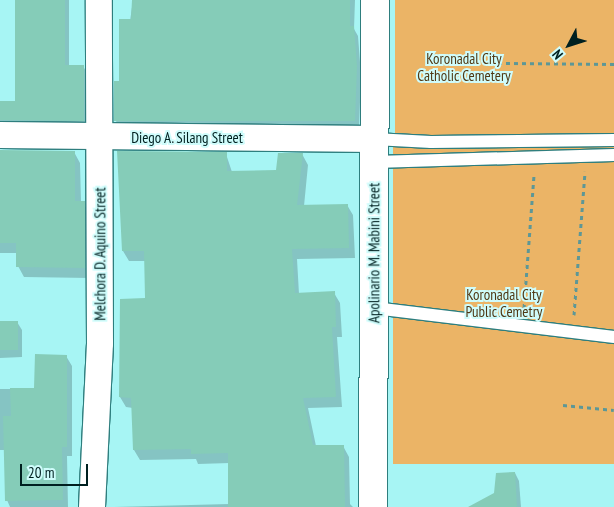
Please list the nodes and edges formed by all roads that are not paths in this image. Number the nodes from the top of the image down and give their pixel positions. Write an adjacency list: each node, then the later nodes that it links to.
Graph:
1 (99, 0): 4 (street, Melchora D. Aquino Street)
2 (375, 0): 6 (street, Apolinario M. Mabini Street)
3 (0, 135): 4 (street, Diego A. Silang Street)
4 (100, 138): 6 (street, Diego A. Silang Street); 10 (street, Melchora D. Aquino Street)
5 (614, 140): 6 (lane)
6 (374, 150): 7 (lane); 8 (street, Apolinario M. Mabini Street)
7 (614, 155)
8 (374, 308): 9 (lane); 11 (street, Apolinario M. Mabini Street)
9 (614, 337)
10 (92, 507)
11 (373, 507)

